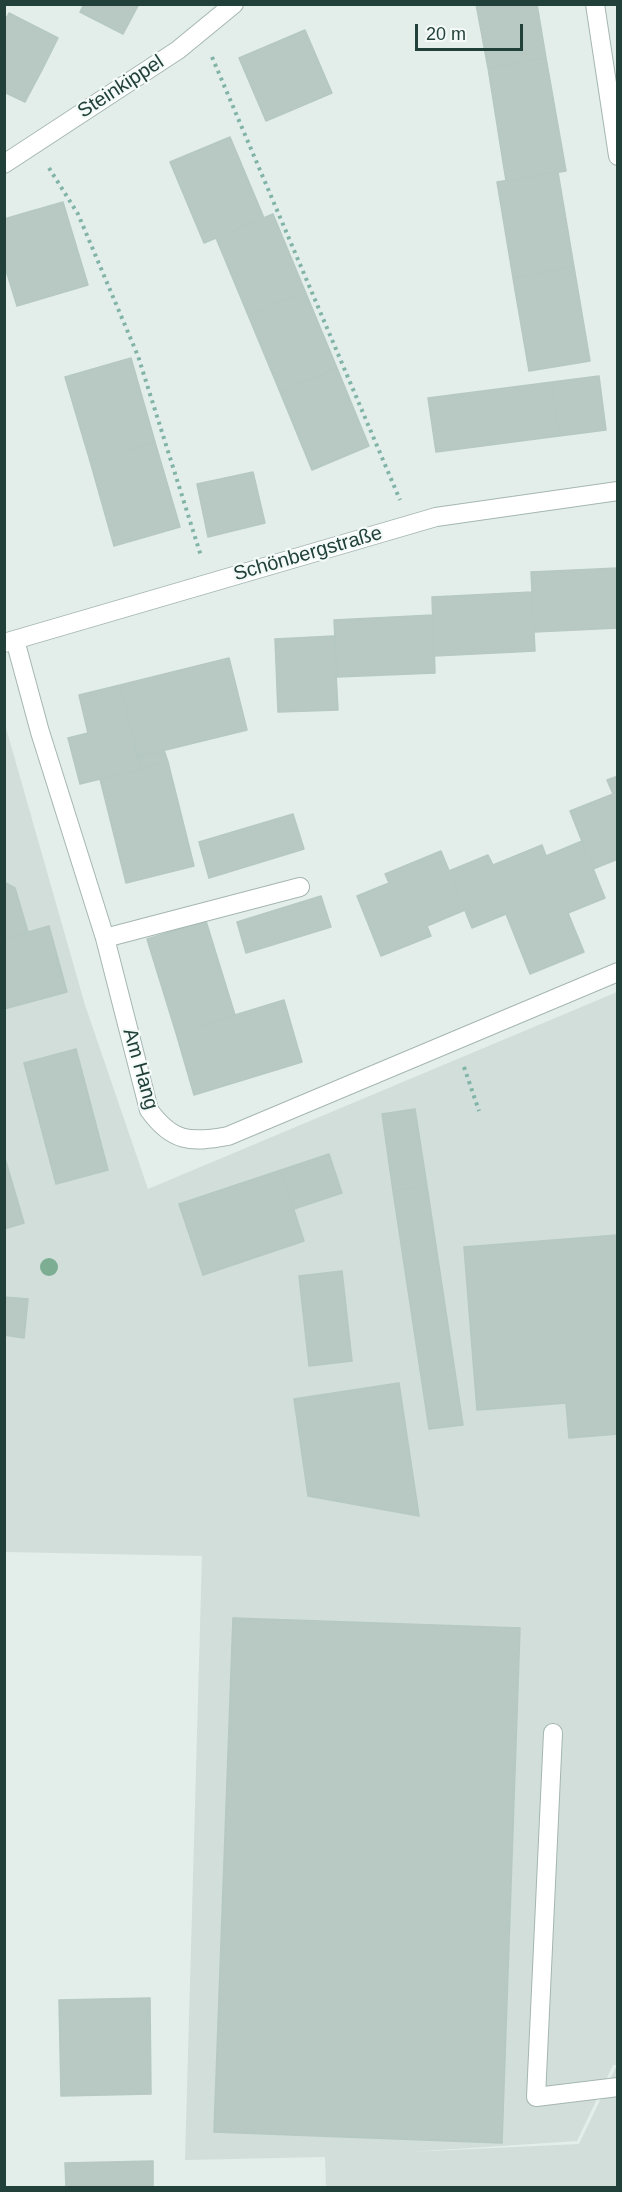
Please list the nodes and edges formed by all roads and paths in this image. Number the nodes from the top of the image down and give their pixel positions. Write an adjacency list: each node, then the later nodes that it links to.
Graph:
1 (234, 4): 3 (street, Steinkippel)
2 (595, 4): 5 (street)
3 (201, 32): 4 (street, Steinkippel); 8 (path)
4 (35, 144): 6 (street, Steinkippel); 9 (path)
5 (618, 156)
6 (4, 164)
7 (618, 491): 8 (street, Schönbergstraße)
8 (410, 525): 9 (street, Schönbergstraße)
9 (210, 583): 10 (street, Schönbergstraße)
10 (10, 642): 12 (street, Am Hang)
11 (300, 887): 12 (street)
12 (105, 938): 14 (street, Am Hang)
13 (618, 972): 14 (street, Am Hang)
14 (454, 1041): 15 (path)
15 (479, 1111)
16 (553, 1733): 17 (street)
17 (618, 2087)

